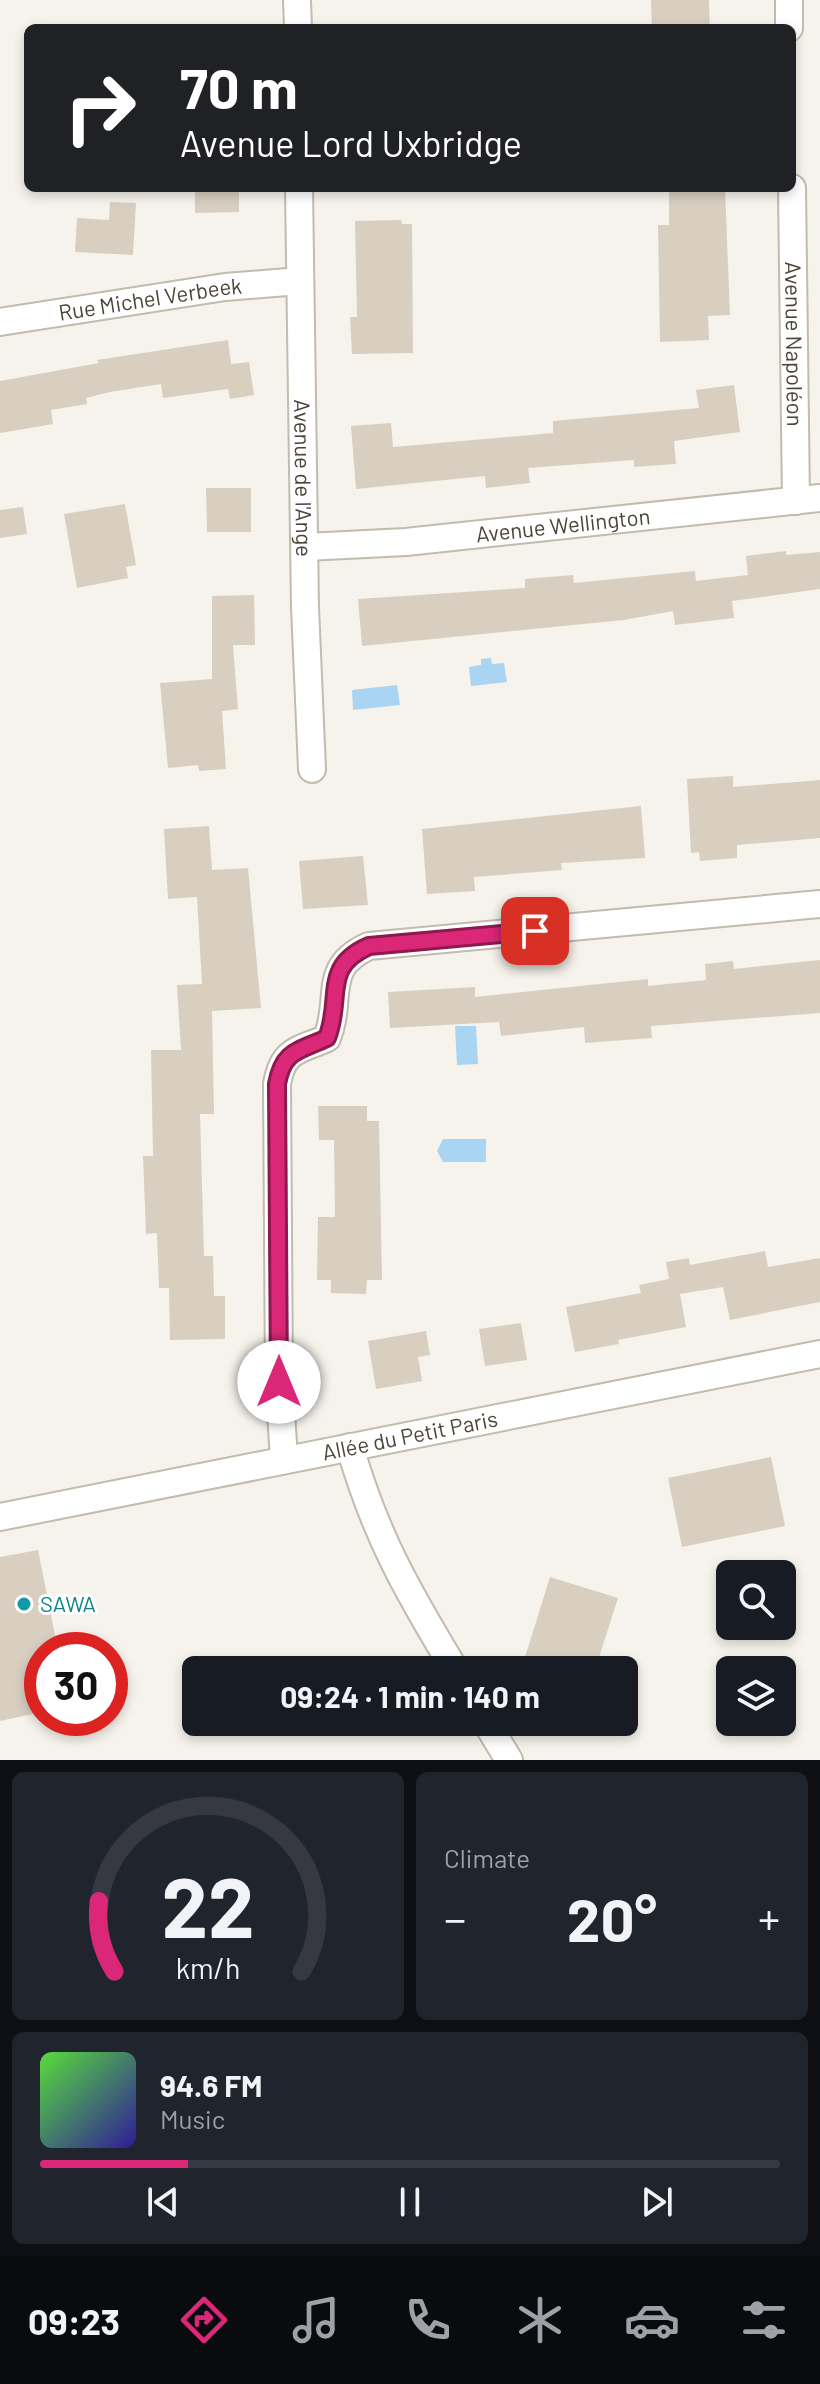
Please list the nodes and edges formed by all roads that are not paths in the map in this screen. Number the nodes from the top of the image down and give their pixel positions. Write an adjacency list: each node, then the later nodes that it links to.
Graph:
1 (297, 0): 3 (street)
2 (789, 0): 4 (street)
3 (298, 24)
4 (789, 24)
5 (299, 192): 7 (street, Avenue de l'Ange)
6 (792, 192): 9 (street, Avenue Napoléon)
7 (300, 281): 8 (street, Rue Michel Verbeek); 10 (street, Avenue de l'Ange)
8 (0, 322)
9 (808, 500): 10 (street, Avenue Wellington)
10 (306, 547): 11 (street, Avenue de l'Ange)
11 (312, 769)
12 (820, 904): 15 (street)
13 (820, 1354): 14 (street, Allée du Petit Paris)
14 (350, 1447): 15 (street, Allée du Petit Paris); 17 (street)
15 (284, 1459): 16 (street, Allée du Petit Paris)
16 (0, 1517)
17 (446, 1656)
18 (494, 1736): 19 (street)
19 (509, 1760)

